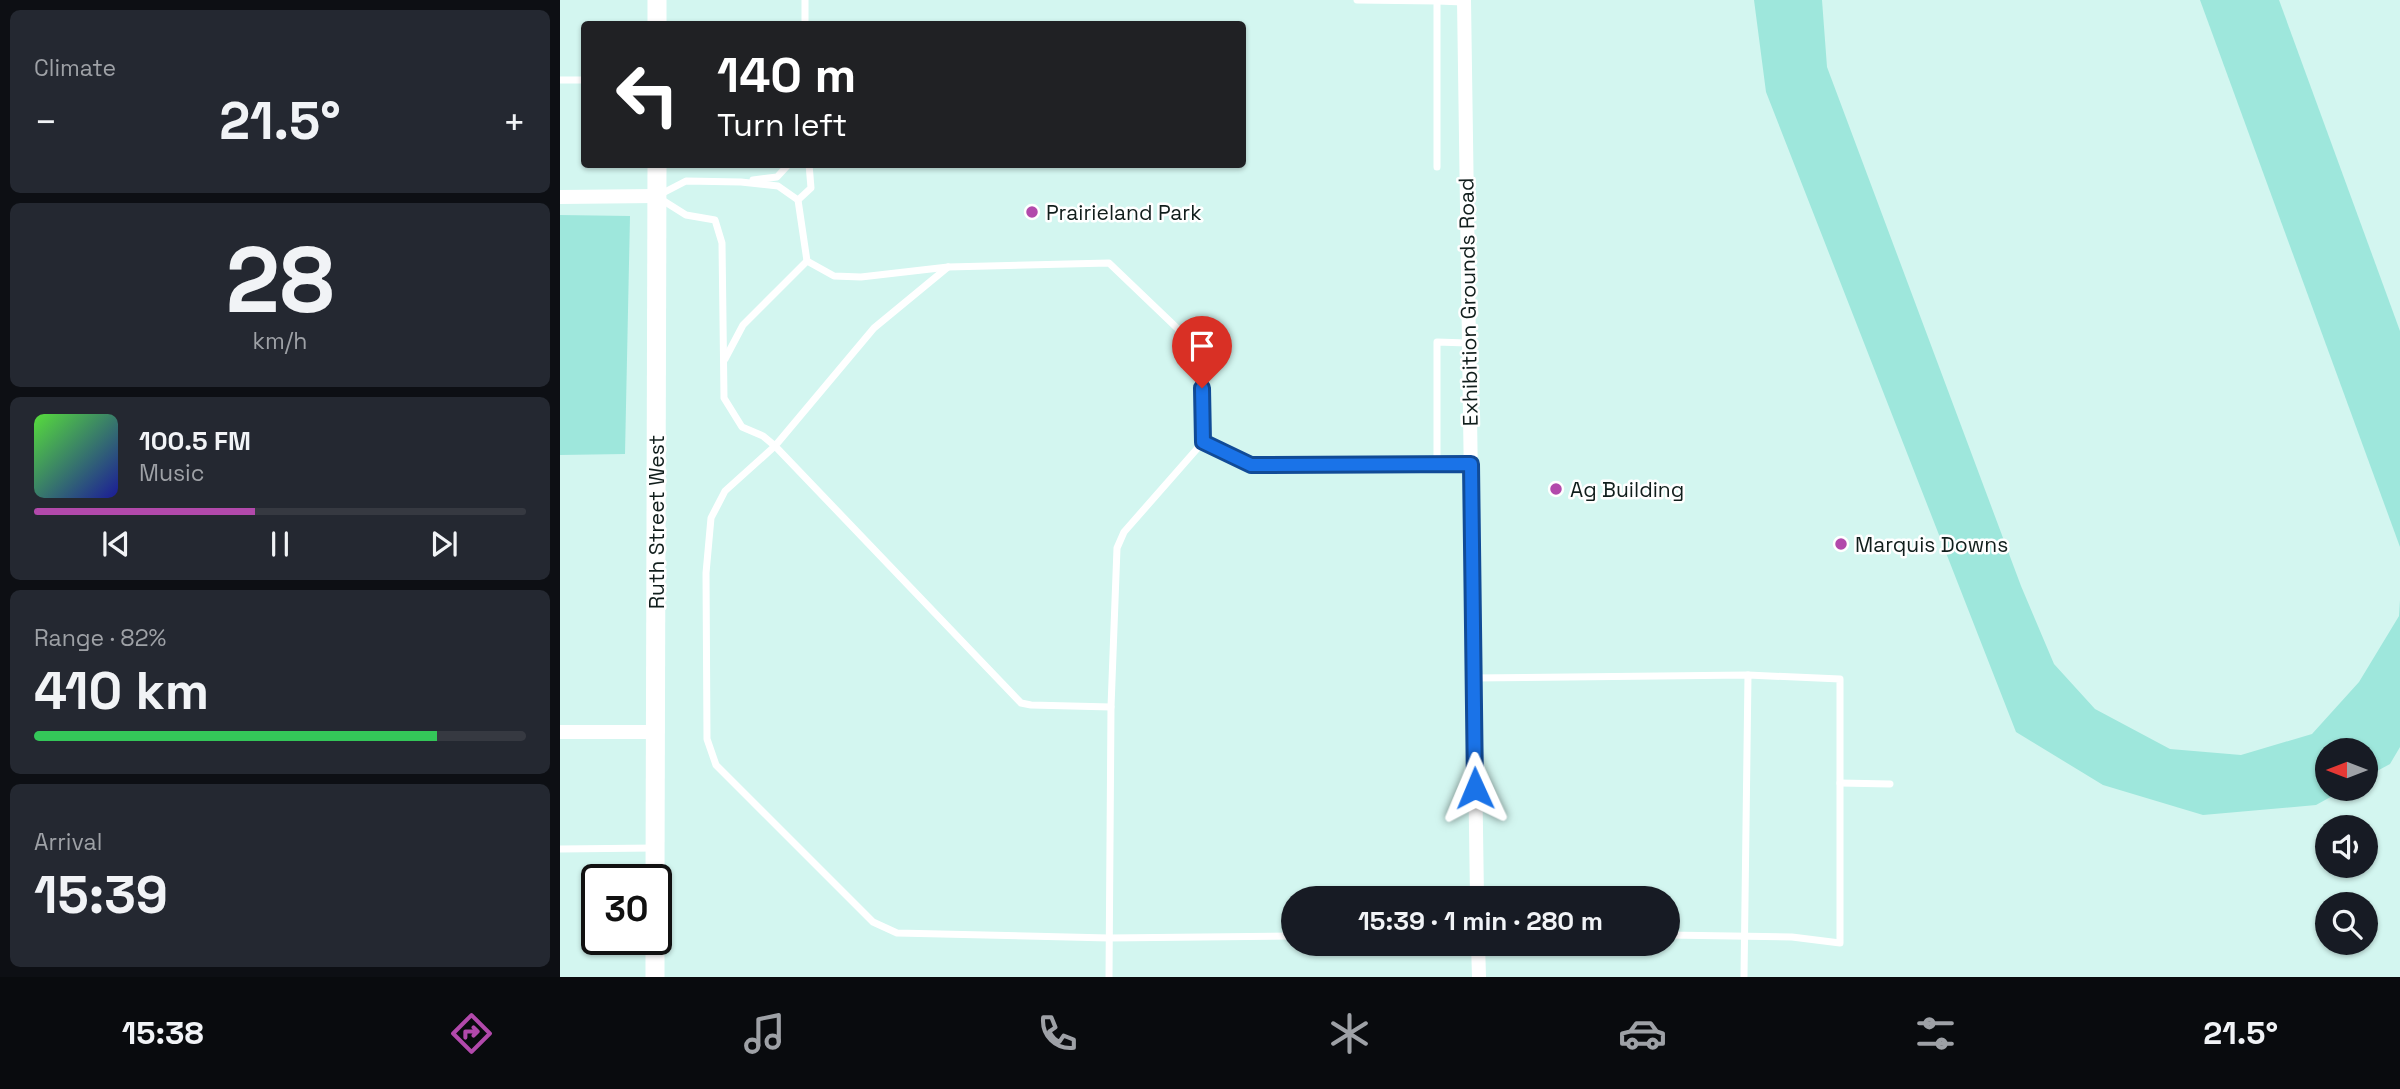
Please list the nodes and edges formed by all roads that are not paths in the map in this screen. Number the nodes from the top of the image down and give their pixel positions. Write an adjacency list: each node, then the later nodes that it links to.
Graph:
1 (657, 0): 6 (street)
2 (805, 0): 7 (lane)
3 (1357, 0): 4 (lane)
4 (1437, 1): 5 (lane); 10 (lane)
5 (1464, 1): 20 (street, Exhibition Grounds Road)
6 (657, 21)
7 (805, 21)
8 (560, 80): 9 (lane)
9 (581, 80)
10 (1437, 167)
11 (657, 168): 15 (street, Ruth Street West)
12 (785, 168): 14 (lane)
13 (810, 168): 17 (lane)
14 (741, 182): 15 (lane); 17 (lane)
15 (656, 196): 16 (street); 21 (lane); 30 (street, Ruth Street West)
16 (560, 197)
17 (798, 200): 18 (lane)
18 (807, 261): 19 (lane); 21 (lane)
19 (948, 267): 22 (lane); 23 (lane)
20 (1467, 343): 24 (street, Exhibition Grounds Road); 25 (lane)
21 (724, 360): 23 (lane)
22 (1203, 442): 25 (lane); 28 (lane)
23 (775, 446): 28 (lane); 40 (lane)
24 (1471, 464): 25 (lane); 27 (street, Exhibition Grounds Road)
25 (1437, 465)
26 (1748, 675): 27 (lane); 31 (lane); 39 (lane)
27 (1472, 678): 36 (street, Exhibition Grounds Road)
28 (1111, 707): 40 (lane)
29 (560, 732): 30 (street)
30 (656, 732): 33 (street, Ruth Street West)
31 (1840, 783): 32 (lane); 39 (lane)
32 (1890, 784)
33 (656, 848): 34 (lane); 35 (street, Ruth Street West)
34 (560, 849)
35 (656, 864)
36 (1477, 886)
37 (1281, 936): 40 (lane)
38 (1680, 936): 39 (lane)
39 (1746, 936): 46 (lane)
40 (1109, 938): 44 (lane)
41 (655, 955): 43 (street)
42 (1478, 956): 45 (street)
43 (655, 977)
44 (1109, 977)
45 (1479, 977)
46 (1744, 977)

